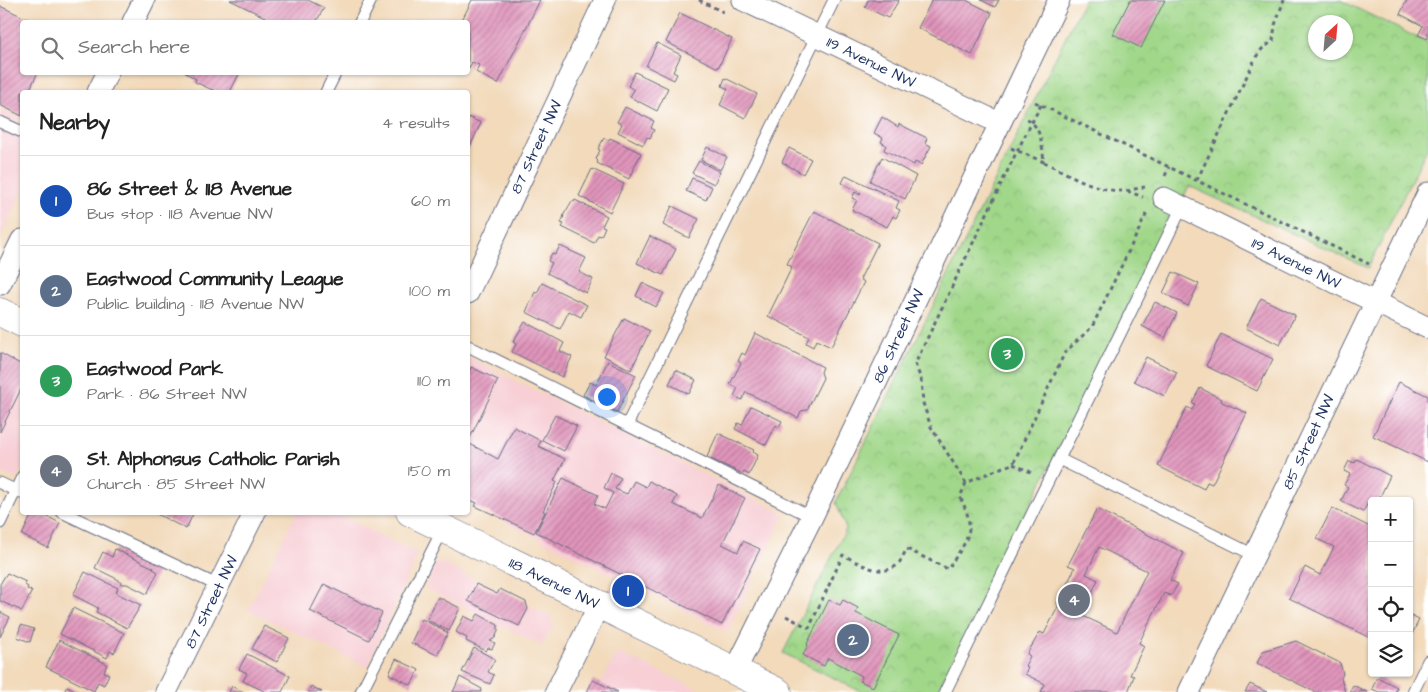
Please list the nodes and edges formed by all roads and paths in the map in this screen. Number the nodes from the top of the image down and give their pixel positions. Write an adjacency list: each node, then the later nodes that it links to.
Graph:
1 (144, 0): 8 (street)
2 (371, 0): 9 (lane)
3 (605, 0): 29 (street, 87 Street NW)
4 (743, 0): 10 (street, 119 Avenue NW)
5 (834, 0): 10 (lane)
6 (1059, 0): 15 (street, 86 Street NW)
7 (1284, 0): 22 (path)
8 (134, 20)
9 (361, 20)
10 (817, 36): 18 (street, 119 Avenue NW); 35 (lane)
11 (106, 75): 13 (street)
12 (334, 75): 14 (lane)
13 (99, 90)
14 (327, 90)
15 (1014, 92): 16 (path); 18 (street, 86 Street NW)
16 (1042, 105): 21 (path); 38 (path)
17 (0, 122): 19 (lane)
18 (1000, 124): 43 (street, 86 Street NW)
19 (20, 131)
20 (1044, 162): 23 (path)
21 (1169, 167): 22 (path); 25 (path)
22 (1197, 180): 27 (path)
23 (1127, 191)
24 (1428, 193): 27 (street, 85 Street NW)
25 (1164, 200): 30 (street, 119 Avenue NW); 36 (lane); 38 (path)
26 (20, 244): 28 (street)
27 (1388, 273): 30 (street, 85 Street NW)
28 (0, 284)
29 (470, 289)
30 (1375, 302): 33 (street, 119 Avenue NW); 46 (street, 85 Street NW)
31 (0, 312): 32 (main road)
32 (20, 322)
33 (1428, 328)
34 (470, 347): 35 (lane)
35 (628, 425): 43 (lane)
36 (1059, 459): 46 (lane); 55 (lane)
37 (0, 483): 39 (lane)
38 (966, 483): 49 (path)
39 (19, 493): 44 (lane)
40 (68, 515): 47 (lane)
41 (254, 515): 47 (street, 87 Street NW)
42 (416, 515): 45 (main road, 118 Avenue NW)
43 (812, 517): 49 (street, 86 Street NW)
44 (0, 523)
45 (443, 528): 48 (main road, 118 Avenue NW); 53 (lane)
46 (1254, 555): 56 (street, 85 Street NW)
47 (219, 586): 52 (street, 87 Street NW)
48 (599, 605): 51 (main road, 118 Avenue NW); 54 (street)
49 (767, 607): 51 (street, 86 Street NW)
50 (1428, 660): 57 (lane)
51 (757, 684)
52 (166, 692)
53 (362, 692)
54 (556, 692)
55 (946, 692)
56 (1189, 692)
57 (1413, 692)

